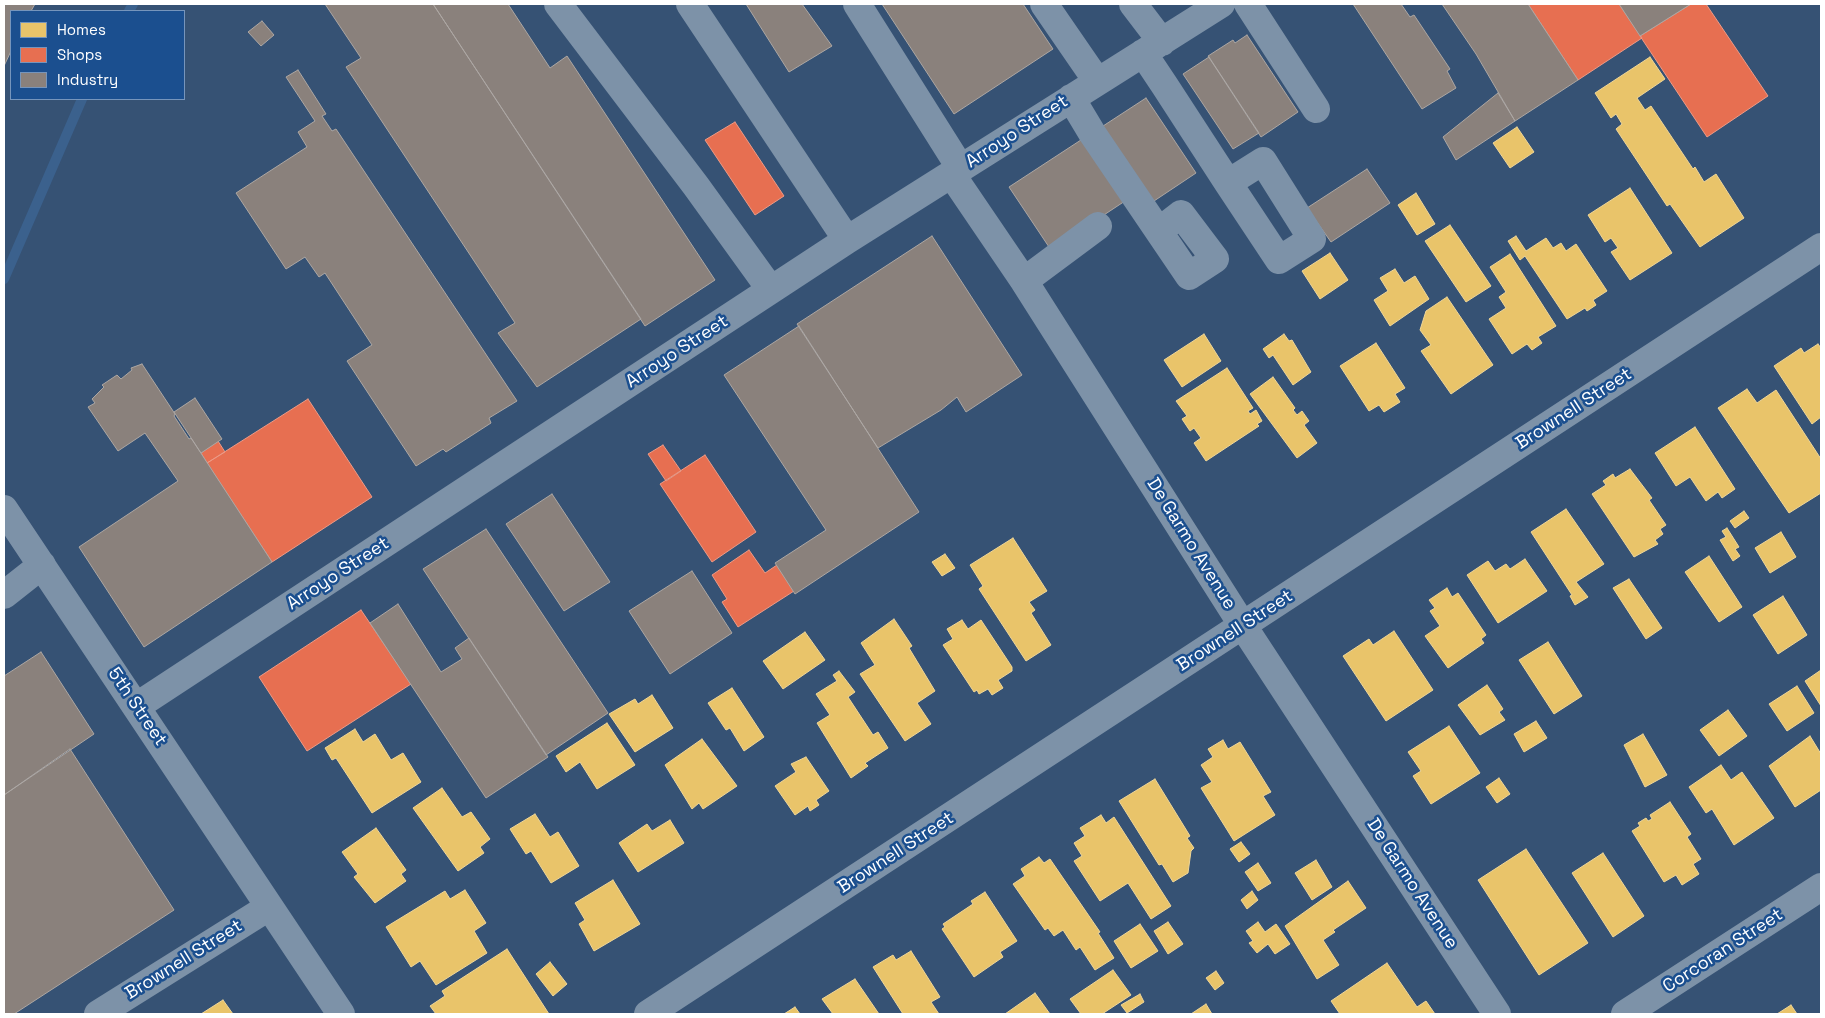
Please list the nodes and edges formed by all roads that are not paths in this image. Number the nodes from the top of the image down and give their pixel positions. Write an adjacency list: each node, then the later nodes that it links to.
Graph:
1 (558, 4): 19 (street)
2 (690, 4): 16 (street)
3 (857, 4): 12 (street, De Garmo Avenue)
4 (1044, 4): 9 (street)
5 (1133, 4): 8 (street)
6 (1221, 4): 8 (street, Arroyo Street)
7 (1248, 4): 11 (street)
8 (1152, 48): 9 (street, Arroyo Street); 13 (street)
9 (1097, 81): 10 (street, Arroyo Street)
10 (1071, 98): 12 (street, Arroyo Street); 15 (street)
11 (1316, 109)
12 (956, 172): 16 (street, Arroyo Street); 18 (street, De Garmo Avenue)
13 (1228, 183)
14 (1098, 226): 18 (street)
15 (1159, 231)
16 (847, 240): 19 (street, Arroyo Street)
17 (1821, 247): 23 (street, Brownell Street)
18 (1024, 281): 23 (street, De Garmo Avenue)
19 (771, 290): 24 (street, Arroyo Street)
20 (4, 509): 21 (street, 5th Street)
21 (42, 565): 22 (street); 24 (street, 5th Street)
22 (4, 595)
23 (1243, 626): 29 (street, Brownell Street); 30 (street, De Garmo Avenue)
24 (137, 706): 26 (street, 5th Street)
25 (1821, 887): 31 (street, Corcoran Street)
26 (269, 906): 27 (street, Brownell Street); 28 (street, 5th Street)
27 (98, 1014)
28 (341, 1014)
29 (648, 1014)
30 (1497, 1014)
31 (1625, 1014)

